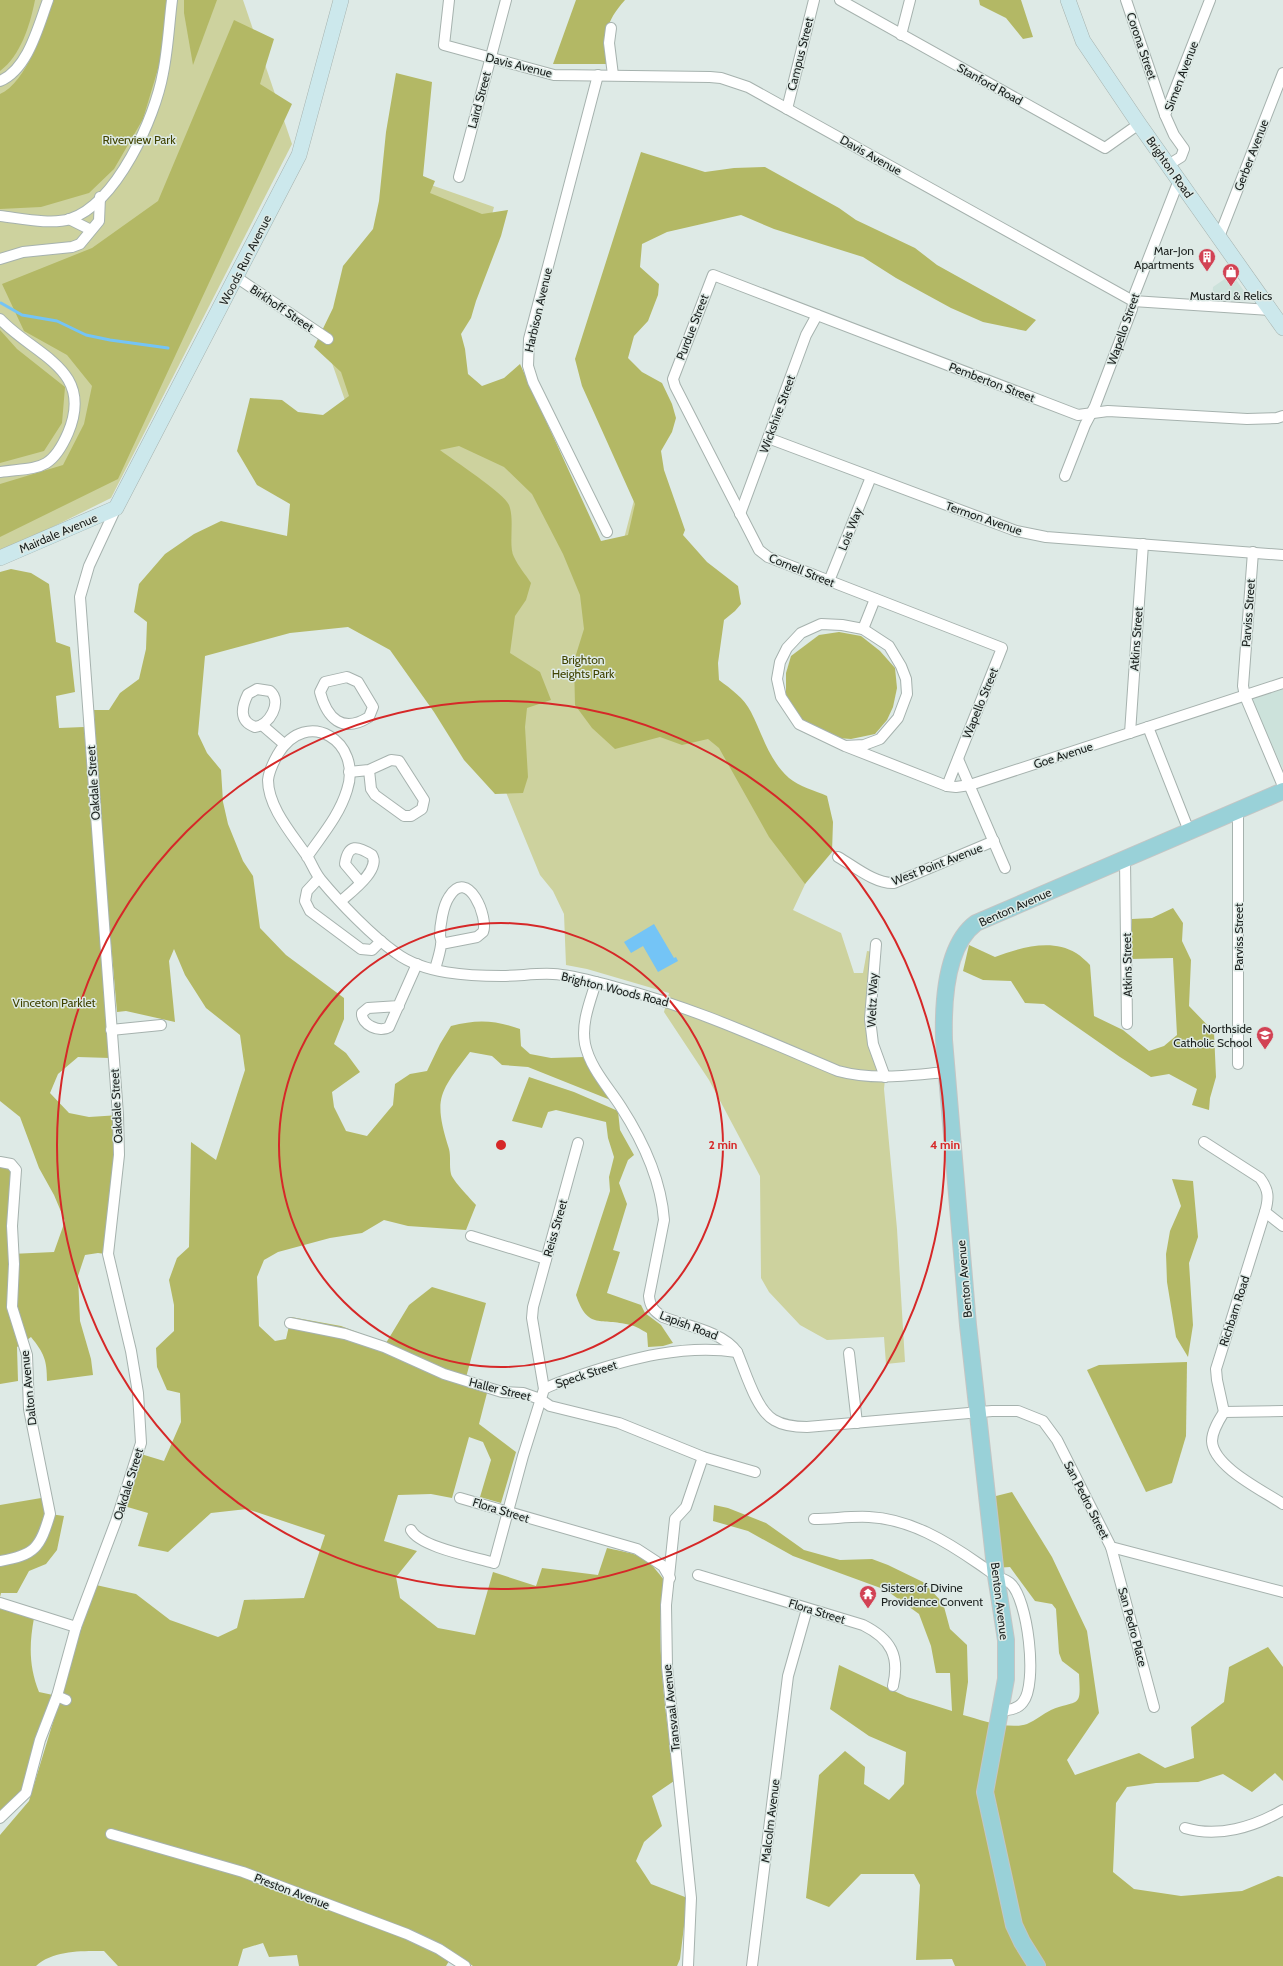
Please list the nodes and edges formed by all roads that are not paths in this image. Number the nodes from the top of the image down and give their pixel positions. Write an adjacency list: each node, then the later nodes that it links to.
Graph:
1 (48, 0): 18 (street)
2 (172, 0): 25 (street)
3 (341, 0): 32 (street, Woods Run Avenue)
4 (449, 0): 14 (street, Davis Avenue)
5 (506, 0): 14 (street, Laird Street)
6 (814, 0): 19 (street, Campus Street)
7 (840, 0): 13 (street, Stanford Road)
8 (910, 0): 13 (street)
9 (1068, 0): 21 (street, Brighton Road)
10 (1126, 0): 20 (street, Corona Street)
11 (1210, 0): 20 (street, Simen Avenue)
12 (611, 28): 17 (street)
13 (901, 34): 21 (street, Stanford Road)
14 (490, 58): 16 (street, Davis Avenue); 23 (street, Laird Street)
15 (1283, 73): 29 (street, Gerber Avenue)
16 (598, 75): 17 (street, Davis Avenue); 48 (street, Harbison Avenue)
17 (613, 75): 19 (street, Davis Avenue)
18 (0, 82)
19 (787, 109): 33 (street, Davis Avenue)
20 (1165, 115): 22 (street, Simen Avenue)
21 (1139, 124): 22 (street, Brighton Road)
22 (1168, 165): 24 (street, Brighton Road)
23 (459, 177)
24 (1179, 180): 29 (street, Brighton Road); 33 (street, Wapello Street)
25 (100, 197): 27 (street); 28 (street)
26 (0, 216): 27 (street)
27 (69, 219): 28 (street)
28 (91, 230): 30 (street)
29 (1219, 237): 34 (street, Brighton Road)
30 (0, 259)
31 (713, 275): 35 (street, Pemberton Street); 39 (street, Purdue Street)
32 (236, 277): 38 (street, Birkhoff Street); 46 (street, Woods Run Avenue)
33 (1133, 301): 34 (street, Davis Avenue); 40 (street, Wapello Street)
34 (1277, 311): 37 (street, Brighton Road)
35 (817, 315): 40 (street, Pemberton Street); 42 (street, Wickshire Street)
36 (0, 319): 43 (street)
37 (1283, 328)
38 (328, 339)
39 (673, 379): 47 (street, Cornell Street)
40 (1091, 413): 41 (street, Pemberton Street); 44 (street, Wapello Street)
41 (1283, 416)
42 (768, 438): 45 (street, Termon Avenue); 47 (street, Wickshire Street)
43 (0, 472)
44 (1065, 476)
45 (871, 477): 49 (street, Termon Avenue); 53 (street, Lois Way)
46 (116, 508): 52 (street, Mairdale Avenue); 92 (street, Oakdale Street)
47 (740, 514): 53 (street, Cornell Street)
48 (607, 532)
49 (1143, 544): 50 (street, Termon Avenue); 63 (street, Atkins Street)
50 (1253, 552): 51 (street, Termon Avenue); 58 (street, Parviss Street)
51 (1283, 555)
52 (0, 558)
53 (829, 581): 54 (street, Cornell Street)
54 (875, 599): 55 (street); 56 (street, Cornell Street)
55 (862, 629): 65 (street); 65 (street)
56 (1002, 648): 66 (street, Wapello Street)
57 (1283, 683): 58 (street, Goe Avenue)
58 (1245, 696): 61 (street, Goe Avenue); 71 (street, Parviss Street)
59 (331, 716): 59 (street); 62 (street)
60 (262, 725): 64 (street)
61 (1148, 727): 63 (street, Goe Avenue); 74 (street)
62 (324, 732): 64 (street, Brighton Woods Road); 68 (street)
63 (1130, 733): 69 (street, Goe Avenue)
64 (284, 744): 76 (street, Brighton Woods Road)
65 (845, 746): 70 (street, Goe Avenue)
66 (958, 759): 69 (street); 70 (street, Wapello Street)
67 (369, 770): 67 (street); 68 (street)
68 (349, 772): 76 (street)
69 (970, 785): 70 (street, Goe Avenue); 75 (street)
70 (947, 786)
71 (1283, 786)
72 (1283, 791): 73 (main road, Benton Avenue)
73 (1238, 810): 74 (main road, Benton Avenue); 93 (street, Parviss Street)
74 (1190, 831): 78 (main road, Benton Avenue)
75 (994, 841): 77 (street, West Point Avenue); 79 (street)
76 (307, 856): 80 (street, Brighton Woods Road)
77 (838, 857)
78 (1125, 859): 90 (street, Atkins Street); 94 (main road, Benton Avenue)
79 (1005, 868)
80 (319, 878): 82 (street, Brighton Woods Road); 83 (street)
81 (361, 883): 82 (street)
82 (341, 902): 83 (street, Brighton Woods Road)
83 (381, 941): 86 (street, Brighton Woods Road)
84 (442, 944): 84 (street); 87 (street)
85 (876, 944): 95 (street, Weltz Way)
86 (417, 964): 87 (street, Brighton Woods Road); 89 (street)
87 (435, 969): 88 (street, Brighton Woods Road)
88 (596, 982): 95 (street, Brighton Woods Road); 104 (street, Lapish Road)
89 (399, 1006)
90 (1127, 1024)
91 (161, 1025): 92 (street)
92 (111, 1030): 127 (street, Oakdale Street)
93 (1238, 1064)
94 (947, 1072): 95 (street, Brighton Woods Road); 109 (main road, Benton Avenue)
95 (885, 1077)
96 (1204, 1142): 99 (street, Richbarn Road)
97 (578, 1143): 102 (street, Reiss Street)
98 (0, 1162): 120 (street, Dalton Avenue)
99 (1265, 1212): 100 (street); 110 (street, Richbarn Road)
100 (1283, 1226)
101 (471, 1236): 102 (street)
102 (546, 1259): 106 (street, Reiss Street)
103 (290, 1323): 107 (street, Haller Street)
104 (737, 1352): 106 (street, Speck Street); 111 (street, Lapish Road)
105 (849, 1352): 111 (street)
106 (544, 1389): 107 (street, Speck Street)
107 (540, 1399): 112 (street, Haller Street); 116 (street, Speck Street)
108 (1283, 1411): 110 (street)
109 (978, 1412): 111 (street, Lapish Road); 119 (street, San Pedro Street); 122 (main road, Benton Avenue)
110 (1224, 1412): 115 (street)
111 (857, 1423)
112 (702, 1456): 113 (street, Haller Street); 123 (street, Transvaal Avenue)
113 (755, 1472)
114 (460, 1498): 116 (street, Flora Street)
115 (1283, 1504)
116 (507, 1513): 118 (street, Speck Street); 123 (street, Flora Street)
117 (814, 1519): 122 (street)
118 (411, 1530)
119 (1111, 1547): 124 (street, San Pedro Street); 129 (street, San Pedro Place)
120 (0, 1561)
121 (698, 1575): 126 (street, Flora Street)
122 (996, 1576): 130 (main road, Benton Avenue); 130 (street)
123 (670, 1578): 136 (street, Transvaal Avenue)
124 (1283, 1592)
125 (0, 1603): 127 (street)
126 (807, 1609): 128 (street, Flora Street); 137 (street, Malcolm Avenue)
127 (76, 1627): 132 (street, Oakdale Street)
128 (893, 1686)
129 (1154, 1707)
130 (1001, 1711): 138 (main road, Benton Avenue)
131 (1283, 1810): 133 (street)
132 (0, 1818)
133 (1185, 1828)
134 (111, 1834): 135 (street, Preston Avenue)
135 (465, 1966)
136 (688, 1966)
137 (752, 1966)
138 (1037, 1966)

